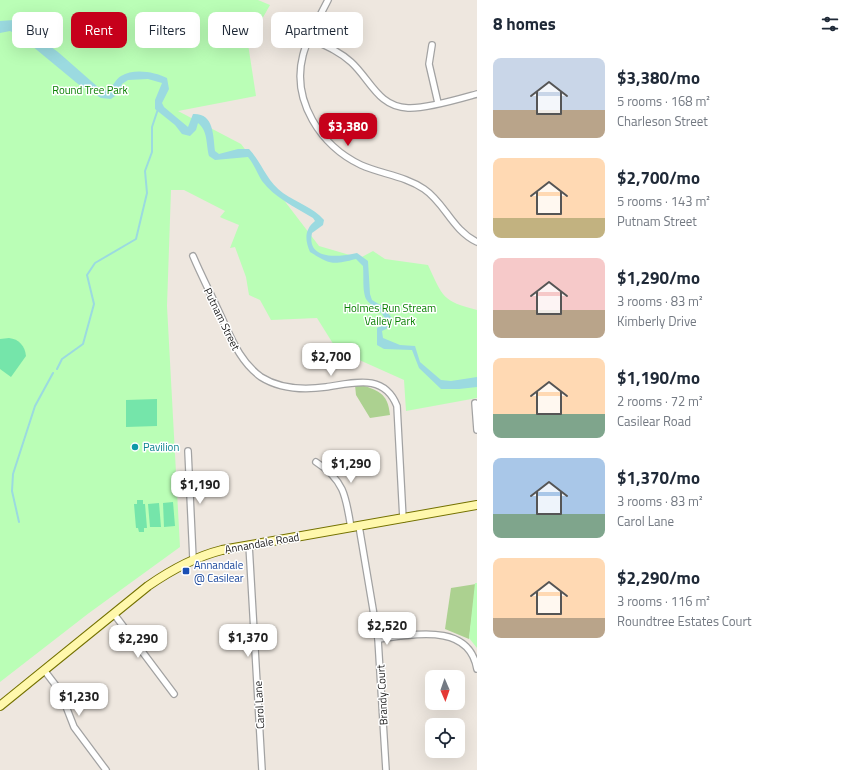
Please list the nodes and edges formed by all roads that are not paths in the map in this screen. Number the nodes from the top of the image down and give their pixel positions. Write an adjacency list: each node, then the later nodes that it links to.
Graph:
1 (328, 0): 2 (street)
2 (322, 12)
3 (432, 46): 7 (street)
4 (306, 48): 8 (street)
5 (332, 48): 7 (street)
6 (477, 94): 7 (street)
7 (438, 103)
8 (477, 242)
9 (193, 256): 15 (street, Putnam Street)
10 (475, 403): 11 (street)
11 (477, 430)
12 (188, 451): 18 (street)
13 (316, 462): 16 (street, Brandy Court)
14 (477, 505): 15 (main road, Annandale Road)
15 (404, 519): 16 (main road, Annandale Road)
16 (355, 527): 17 (main road, Annandale Road); 20 (street, Brandy Court)
17 (249, 545): 18 (main road, Annandale Road); 26 (street, Carol Lane)
18 (193, 559): 19 (main road, Annandale Road)
19 (114, 614): 22 (main road, Annandale Road); 23 (street)
20 (378, 639): 21 (street); 27 (street, Brandy Court)
21 (477, 669)
22 (44, 670): 24 (main road, Annandale Road); 25 (street)
23 (174, 694)
24 (0, 706)
25 (106, 770)
26 (262, 770)
27 (386, 770)

